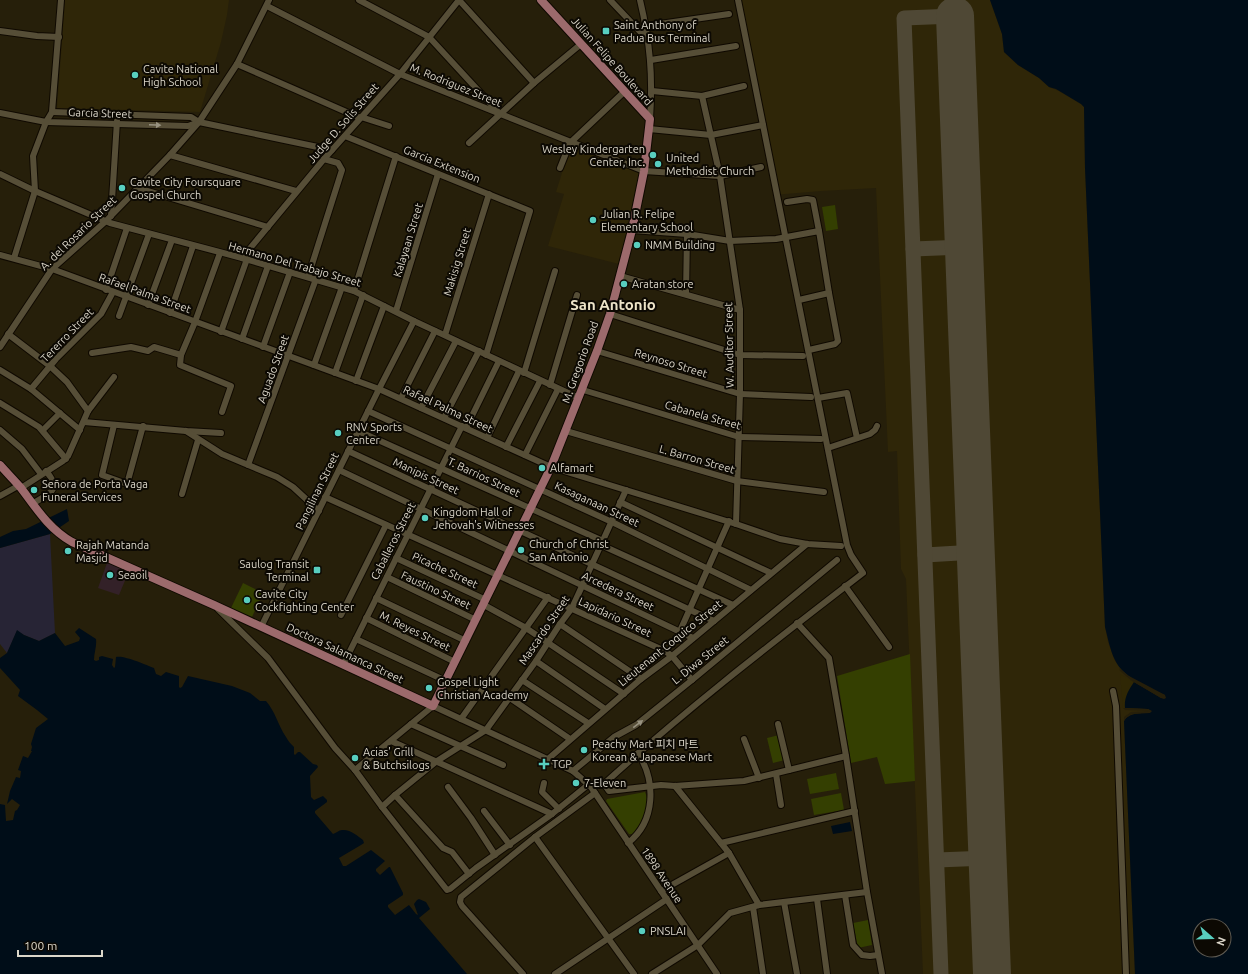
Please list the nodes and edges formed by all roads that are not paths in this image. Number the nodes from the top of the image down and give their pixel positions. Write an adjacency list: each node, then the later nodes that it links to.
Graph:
1 (61, 0): 12 (street)
2 (359, 0): 13 (street)
3 (459, 0): 13 (street, Judge D. Solis Street); 20 (street)
4 (541, 0): 15 (main road, Julian Felipe Boulevard)
5 (610, 0): 14 (street)
6 (640, 0): 10 (street, M. Gregorio Road)
7 (738, 0): 34 (street)
8 (268, 3): 18 (street, A. del Rosario Street); 19 (street, M. Rodriguez Street)
9 (729, 14): 10 (street)
10 (646, 26): 14 (street, M. Gregorio Road)
11 (0, 31): 12 (street)
12 (59, 37): 25 (street)
13 (429, 37): 19 (street, Judge D. Solis Street); 28 (street)
14 (648, 40): 17 (street, M. Gregorio Road)
15 (581, 44): 20 (street); 23 (main road, Julian Felipe Boulevard)
16 (736, 46): 17 (street)
17 (651, 60): 22 (street, M. Gregorio Road)
18 (237, 64): 29 (street); 32 (street, A. del Rosario Street)
19 (400, 74): 28 (street, M. Rodriguez Street); 29 (street, Judge D. Solis Street)
20 (534, 83): 28 (street)
21 (744, 86): 24 (street)
22 (652, 91): 24 (street); 30 (street, M. Gregorio Road)
23 (624, 92): 30 (main road, Julian Felipe Boulevard); 40 (street)
24 (702, 96): 37 (street, W. Auditor Street)
25 (52, 112): 27 (street, Garcia Street); 31 (street)
26 (0, 113): 31 (street, Garcia Street)
27 (117, 114): 32 (street, Garcia Street); 33 (street)
28 (501, 114): 39 (street); 40 (street, M. Rodriguez Street)
29 (361, 118): 35 (street); 38 (street, Judge D. Solis Street)
30 (650, 119): 36 (main road, M. Gregorio Road)
31 (46, 122): 33 (street, Garcia Street); 52 (street)
32 (199, 122): 33 (street, Garcia Street, one-way to 32); 41 (street, Garcia Street); 42 (street, A. del Rosario Street)
33 (116, 124): 56 (street)
34 (763, 125): 37 (street); 64 (street)
35 (389, 126)
36 (649, 129): 37 (street); 47 (main road, M. Gregorio Road)
37 (710, 135): 50 (street, W. Auditor Street)
38 (345, 136): 41 (street, Judge D. Solis Street); 43 (street, Garcia Extension)
39 (469, 143)
40 (570, 143): 46 (street); 47 (street, M. Rodriguez Street)
41 (332, 150): 44 (street, Judge D. Solis Street)
42 (170, 155): 51 (street, A. del Rosario Street); 53 (street)
43 (396, 156): 49 (street, Garcia Extension); 81 (street)
44 (324, 159): 53 (street, Judge D. Solis Street); 77 (street)
45 (761, 166): 50 (street, M. Rodriguez Street)
46 (560, 168)
47 (644, 171): 50 (street, M. Rodriguez Street); 60 (main road, M. Gregorio Road)
48 (0, 174): 52 (street, Hermano Del Trabajo Street)
49 (438, 174): 54 (street, Garcia Extension); 92 (street, Kalayaan Street)
50 (720, 176): 66 (street, W. Auditor Street)
51 (138, 188): 56 (street, A. del Rosario Street); 58 (street)
52 (35, 191): 57 (street, Hermano Del Trabajo Street); 70 (street)
53 (296, 192): 58 (street, Judge D. Solis Street)
54 (489, 194): 101 (street, Makisig Street); 112 (street, Garcia Extension)
55 (787, 202): 61 (street)
56 (111, 216): 57 (street, A. del Rosario Street)
57 (106, 221): 59 (street, Hermano Del Trabajo Street); 73 (street, A. del Rosario Street)
58 (268, 226): 71 (street, Judge D. Solis Street)
59 (127, 228): 62 (street, Hermano Del Trabajo Street); 80 (street)
60 (632, 230): 63 (street); 76 (main road, M. Gregorio Road)
61 (819, 231): 64 (street); 83 (street)
62 (149, 234): 65 (street, Hermano Del Trabajo Street); 87 (street)
63 (688, 234): 66 (street); 84 (street)
64 (785, 236): 66 (street); 88 (street)
65 (172, 240): 67 (street, Hermano Del Trabajo Street); 89 (street)
66 (730, 241): 91 (street, W. Auditor Street)
67 (193, 246): 68 (street, Hermano Del Trabajo Street); 93 (street)
68 (220, 253): 71 (street, Hermano Del Trabajo Street); 97 (street)
69 (0, 255): 70 (street, Rafael Palma Street)
70 (14, 258): 73 (street, Rafael Palma Street)
71 (245, 259): 72 (street, Hermano Del Trabajo Street); 99 (street, Judge D. Solis Street)
72 (268, 266): 75 (street, Hermano Del Trabajo Street); 102 (street)
73 (52, 269): 80 (street, Rafael Palma Street); 100 (street, A. del Rosario Street)
74 (555, 271): 119 (street)
75 (290, 272): 77 (street, Hermano Del Trabajo Street); 105 (street)
76 (620, 276): 84 (street); 94 (main road, M. Gregorio Road)
77 (308, 277): 78 (street, Hermano Del Trabajo Street)
78 (316, 279): 79 (street, Hermano Del Trabajo Street); 113 (street, Aguado Street)
79 (342, 287): 81 (street, Hermano Del Trabajo Street); 116 (street)
80 (106, 290): 82 (street, Rafael Palma Street)
81 (354, 291): 85 (street, Hermano Del Trabajo Street)
82 (113, 292): 87 (street, Rafael Palma Street); 117 (street, Tererro Street)
83 (829, 293): 88 (street); 106 (street)
84 (686, 294): 91 (street)
85 (363, 295): 90 (street, Hermano Del Trabajo Street); 120 (street)
86 (578, 295): 124 (street)
87 (127, 297): 89 (street, Rafael Palma Street); 95 (street)
88 (799, 300): 106 (street)
89 (148, 305): 93 (street, Rafael Palma Street)
90 (384, 306): 92 (street, Hermano Del Trabajo Street); 123 (street)
91 (740, 310): 110 (street, W. Auditor Street)
92 (396, 312): 96 (street, Hermano Del Trabajo Street)
93 (170, 313): 97 (street, Rafael Palma Street)
94 (610, 314): 107 (main road, M. Gregorio Road); 110 (street)
95 (119, 316)
96 (414, 321): 98 (street, Hermano Del Trabajo Street); 126 (street, Pangilinan Street)
97 (195, 322): 99 (street, Rafael Palma Street); 111 (street)
98 (435, 331): 101 (street, Hermano Del Trabajo Street); 131 (street)
99 (221, 332): 102 (street, Rafael Palma Street)
100 (8, 334): 104 (street, A. del Rosario Street); 117 (street)
101 (445, 336): 103 (street, Hermano Del Trabajo Street)
102 (242, 339): 105 (street, Rafael Palma Street)
103 (456, 341): 108 (street, Hermano Del Trabajo Street); 135 (street)
104 (0, 347)
105 (263, 347): 113 (street, Rafael Palma Street)
106 (809, 350): 133 (street)
107 (597, 351): 128 (main road, M. Gregorio Road); 129 (street, Reynoso Street)
108 (479, 352): 112 (street, Hermano Del Trabajo Street); 140 (street)
109 (92, 354): 111 (street)
110 (740, 354): 114 (street); 129 (street, W. Auditor Street)
111 (181, 355): 138 (street)
112 (486, 355): 115 (street, Hermano Del Trabajo Street)
113 (288, 356): 116 (street, Rafael Palma Street); 165 (street, Aguado Street)
114 (803, 356)
115 (499, 361): 119 (street, Hermano Del Trabajo Street); 145 (street, Caballeros Street)
116 (314, 365): 120 (street, Rafael Palma Street)
117 (50, 366): 125 (street, Tererro Street); 136 (street)
118 (0, 370): 125 (street)
119 (521, 372): 122 (street, Hermano Del Trabajo Street); 154 (street)
120 (335, 373): 123 (street, Rafael Palma Street)
121 (114, 377): 136 (street)
122 (540, 380): 124 (street, Hermano Del Trabajo Street); 158 (street)
123 (356, 381): 126 (street, Rafael Palma Street)
124 (550, 385): 127 (street, Hermano Del Trabajo Street)
125 (31, 389): 139 (street)
126 (379, 389): 131 (street, Rafael Palma Street); 137 (street, Pangilinan Street)
127 (558, 389): 132 (street, Hermano Del Trabajo Street); 162 (street)
128 (583, 390): 132 (main road, M. Gregorio Road); 153 (street, Cabanela Street)
129 (740, 394): 130 (street, Reynoso Street); 153 (street, W. Auditor Street)
130 (811, 397)
131 (401, 398): 135 (street, Rafael Palma Street)
132 (579, 398): 151 (main road, M. Gregorio Road)
133 (818, 398): 155 (street); 160 (street)
134 (0, 403): 147 (street)
135 (421, 408): 140 (street, Rafael Palma Street)
136 (88, 411): 141 (street)
137 (368, 411): 150 (street, Pangilinan Street); 159 (street, Kasaganaan Street)
138 (222, 412)
139 (60, 413): 147 (street); 148 (street)
140 (444, 418): 145 (street, Rafael Palma Street)
141 (84, 422): 142 (street); 148 (street)
142 (114, 425): 143 (street); 143 (street)
143 (143, 426): 149 (street)
144 (877, 426): 155 (street)
145 (464, 427): 154 (street, Rafael Palma Street); 159 (street, Caballeros Street)
146 (0, 430): 169 (street)
147 (43, 430): 163 (street)
148 (80, 430): 163 (street)
149 (186, 431): 152 (street); 157 (street)
150 (358, 431): 161 (street, Pangilinan Street); 167 (street, T. Barrios Street)
151 (566, 431): 166 (main road, M. Gregorio Road); 170 (street, L. Barron Street)
152 (221, 433)
153 (739, 436): 156 (street, Cabanela Street); 170 (street, W. Auditor Street)
154 (487, 438): 158 (street, Rafael Palma Street)
155 (857, 438): 160 (street)
156 (821, 439)
157 (198, 440): 165 (street); 176 (street)
158 (506, 447): 162 (street, Rafael Palma Street)
159 (451, 448): 167 (street, Caballeros Street); 173 (street, Kasaganaan Street)
160 (828, 448): 203 (street)
161 (348, 451): 168 (street, Pangilinan Street); 172 (street, Manipis Street)
162 (525, 455): 166 (street, Rafael Palma Street)
163 (66, 459): 169 (street)
164 (0, 465): 171 (main road, Doctora Salamanca Street)
165 (248, 465): 183 (street)
166 (551, 467): 173 (main road, M. Gregorio Road); 174 (street, Rafael Palma Street)
167 (441, 468): 172 (street, Caballeros Street); 182 (street, T. Barrios Street)
168 (339, 470): 178 (street, Pangilinan Street); 181 (street, Arcedera Street)
169 (44, 473): 171 (street); 180 (street)
170 (737, 481): 175 (street, L. Barron Street); 186 (street, W. Auditor Street)
171 (20, 487): 177 (street); 180 (main road, Doctora Salamanca Street)
172 (430, 489): 181 (street, Caballeros Street); 188 (street, Manipis Street)
173 (540, 489): 182 (main road, M. Gregorio Road); 184 (street, Kasaganaan Street)
174 (626, 490): 179 (street, Mascardo Street); 185 (street, Rafael Palma Street)
175 (824, 492)
176 (182, 494)
177 (0, 496)
178 (325, 497): 183 (street, Pangilinan Street); 187 (street, Lapidario Street)
179 (620, 502): 184 (street, Mascardo Street); 193 (street)
180 (32, 504): 209 (main road, Doctora Salamanca Street)
181 (421, 509): 189 (street, Caballeros Street); 194 (street, Arcedera Street)
182 (530, 510): 188 (main road, M. Gregorio Road); 190 (street, T. Barrios Street)
183 (319, 511): 219 (street, Pangilinan Street)
184 (612, 522): 190 (street, Mascardo Street); 198 (street, Kasaganaan Street)
185 (729, 522): 186 (street, Rafael Palma Street); 193 (street)
186 (736, 524): 191 (street, Rafael Palma Street)
187 (386, 525): 189 (street, Lapidario Street); 213 (street)
188 (520, 531): 194 (main road, M. Gregorio Road); 197 (street, Manipis Street)
189 (408, 534): 195 (street, Caballeros Street); 200 (street, Lapidario Street)
190 (602, 543): 197 (street, Mascardo Street); 204 (street, T. Barrios Street)
191 (807, 544): 192 (street, Rafael Palma Street); 199 (street, Lieutenant Coquico Street)
192 (841, 546)
193 (717, 547): 198 (street); 199 (street)
194 (510, 551): 200 (main road, M. Gregorio Road); 202 (street, Arcedera Street)
195 (396, 558): 201 (street, Caballeros Street); 208 (street, Picache Street)
196 (837, 560): 233 (street, L. Diwa Street)
197 (592, 564): 202 (street, Mascardo Street); 212 (street, Manipis Street)
198 (708, 568): 204 (street); 205 (street, Kasaganaan Street)
199 (771, 573): 205 (street, Lieutenant Coquico Street)
200 (498, 575): 206 (street, Lapidario Street); 208 (main road, M. Gregorio Road)
201 (386, 577): 207 (street, Caballeros Street); 215 (street, Faustino Street)
202 (583, 585): 211 (street, Mascardo Street); 221 (street, Arcedera Street)
203 (845, 586): 217 (street); 226 (street)
204 (699, 588): 210 (street, T. Barrios Street); 212 (street)
205 (751, 590): 210 (street, Lieutenant Coquico Street)
206 (548, 597): 211 (street, Lapidario Street); 220 (street)
207 (376, 598): 214 (street, Caballeros Street); 224 (street)
208 (485, 602): 215 (main road, M. Gregorio Road); 220 (street, Picache Street)
209 (214, 605): 219 (main road, Doctora Salamanca Street); 254 (street)
210 (733, 605): 216 (street, Lieutenant Coquico Street)
211 (572, 608): 218 (street, Mascardo Street); 227 (street, Lapidario Street)
212 (690, 609): 216 (street, Manipis Street); 221 (street)
213 (341, 614)
214 (366, 618): 223 (street, Caballeros Street); 229 (street, M. Reyes Street)
215 (476, 620): 224 (main road, M. Gregorio Road)
216 (714, 621): 222 (street, Lieutenant Coquico Street)
217 (797, 623): 249 (street); 250 (street)
218 (560, 624): 225 (street, Mascardo Street); 231 (street)
219 (261, 627): 230 (main road, Doctora Salamanca Street)
220 (526, 628): 225 (street, Picache Street); 240 (street)
221 (680, 631): 222 (street, Arcedera Street)
222 (694, 638): 227 (street, Lieutenant Coquico Street)
223 (356, 639): 230 (street, Caballeros Street); 234 (street)
224 (466, 641): 229 (main road, M. Gregorio Road)
225 (548, 642): 228 (street, Mascardo Street); 236 (street, Picache Street)
226 (889, 647)
227 (672, 656): 231 (street, Lieutenant Coquico Street); 233 (street, Lapidario Street)
228 (536, 661): 232 (street, Mascardo Street); 239 (street)
229 (455, 662): 234 (main road, M. Gregorio Road)
230 (343, 665): 238 (main road, Doctora Salamanca Street)
231 (641, 679): 236 (street, Lieutenant Coquico Street)
232 (522, 680): 237 (street, Mascardo Street); 241 (street)
233 (692, 680): 256 (street, L. Diwa Street, one-way to 233)
234 (446, 681): 238 (main road, M. Gregorio Road)
235 (1113, 691): 297 (street)
236 (624, 694): 239 (street, Lieutenant Coquico Street)
237 (510, 698): 244 (street, Mascardo Street); 245 (street)
238 (433, 706): 240 (street, Doctora Salamanca Street); 242 (street)
239 (606, 709): 241 (street, Lieutenant Coquico Street)
240 (461, 719): 244 (street, Doctora Salamanca Street)
241 (588, 723): 245 (street, Lieutenant Coquico Street)
242 (411, 724): 247 (street); 248 (street)
243 (778, 724): 255 (street)
244 (486, 730): 248 (street); 251 (street, Doctora Salamanca Street)
245 (570, 739): 251 (street, Lieutenant Coquico Street)
246 (744, 739): 258 (street)
247 (391, 741): 252 (street); 254 (street)
248 (460, 746): 252 (street); 253 (street)
249 (638, 753): 260 (street); 260 (street)
250 (846, 756): 255 (street); 268 (street)
251 (548, 759): 256 (street, Doctora Salamanca Street)
252 (437, 761): 264 (street); 270 (street)
253 (504, 765)
254 (355, 770): 266 (street)
255 (789, 770): 257 (street)
256 (572, 771): 263 (street, Doctora Salamanca Street)
257 (776, 774): 258 (street); 265 (street)
258 (759, 778): 261 (street)
259 (544, 783): 267 (street)
260 (650, 786): 261 (street); 272 (street)
261 (675, 786): 273 (street)
262 (448, 787): 276 (street)
263 (592, 788): 267 (street); 271 (street); 272 (street, 1898 Avenue)
264 (394, 795): 266 (street); 277 (street)
265 (781, 805)
266 (382, 808): 277 (street)
267 (559, 808): 270 (street)
268 (854, 810): 273 (street); 279 (street)
269 (484, 811): 274 (street)
270 (552, 814): 274 (street)
271 (535, 837): 285 (street); 288 (street)
272 (628, 843): 278 (street, 1898 Avenue)
273 (721, 843): 275 (street)
274 (510, 845): 276 (street)
275 (729, 853): 278 (street); 284 (street)
276 (495, 855): 277 (street)
277 (469, 874)
278 (661, 891): 281 (street, 1898 Avenue)
279 (867, 892): 280 (street); 287 (street)
280 (845, 895): 282 (street); 287 (street)
281 (666, 898): 285 (street); 286 (street, 1898 Avenue)
282 (817, 898): 283 (street); 295 (street)
283 (784, 902): 284 (street); 294 (street)
284 (756, 906): 286 (street); 293 (street)
285 (608, 938): 289 (street); 290 (street)
286 (698, 945): 291 (street); 292 (street, 1898 Avenue)
287 (878, 955): 296 (street)
288 (519, 973)
289 (555, 974)
290 (634, 974)
291 (652, 974)
292 (717, 974)
293 (763, 974)
294 (797, 974)
295 (827, 974)
296 (882, 974)
297 (1126, 974)

